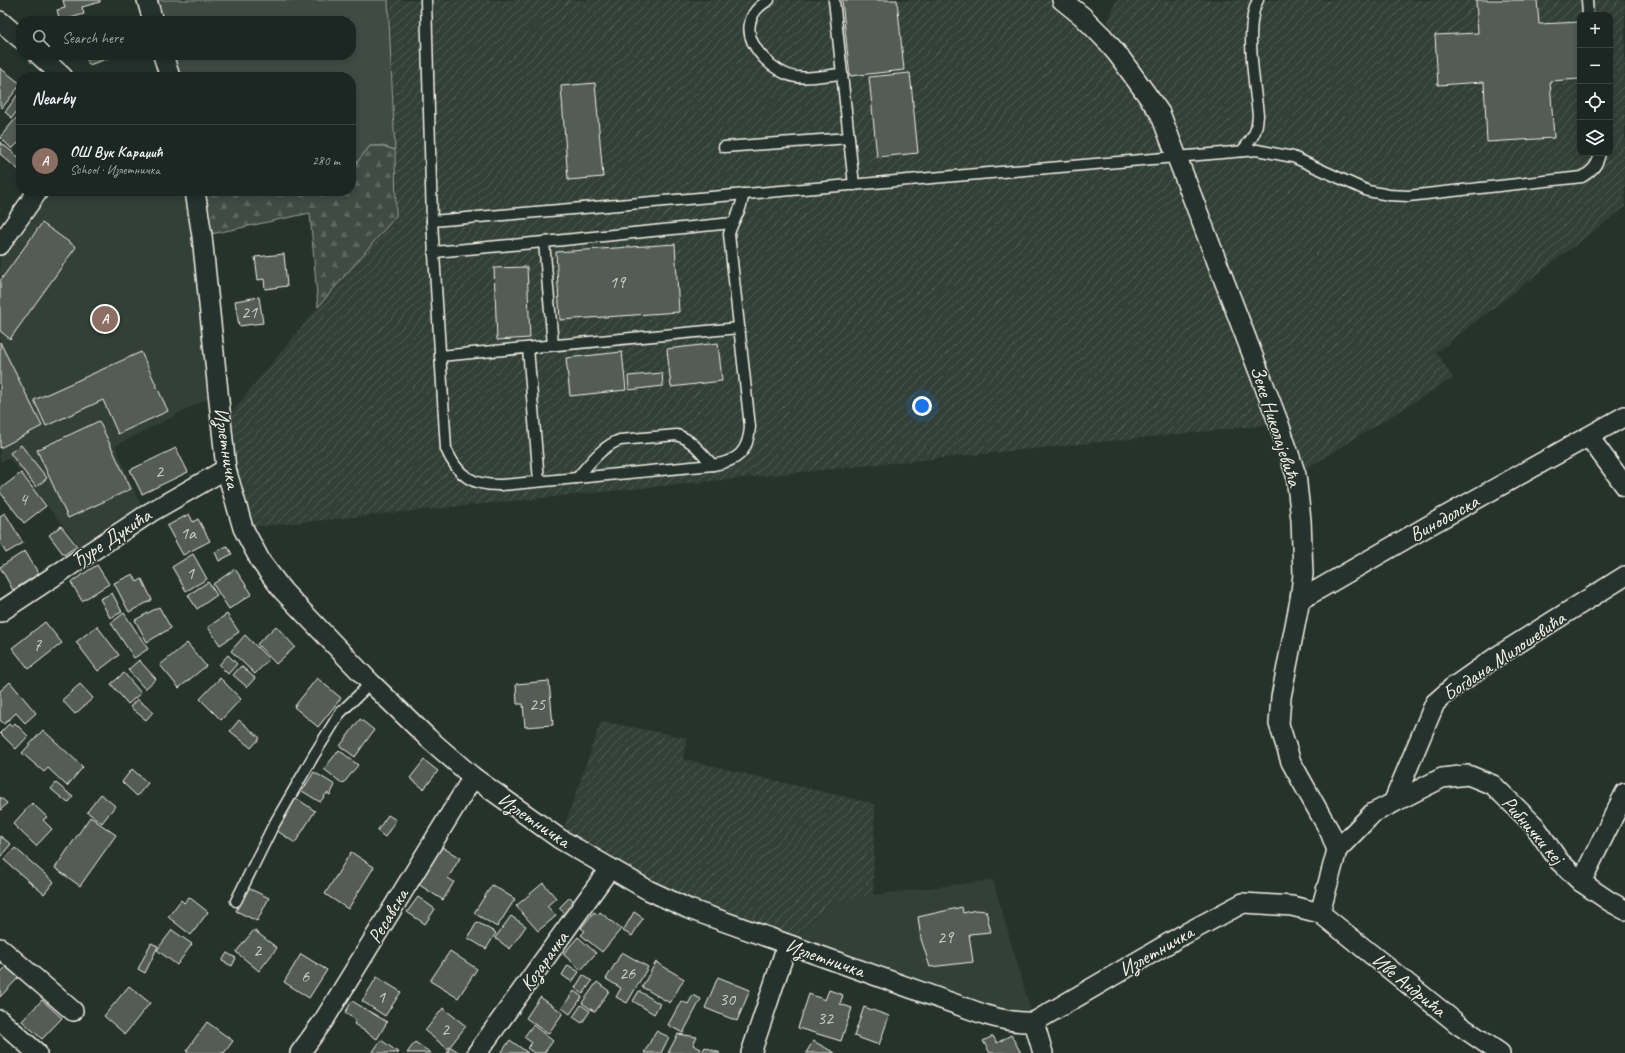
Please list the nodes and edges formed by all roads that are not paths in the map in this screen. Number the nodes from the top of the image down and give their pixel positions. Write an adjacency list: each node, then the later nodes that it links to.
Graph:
1 (147, 0): 9 (street)
2 (426, 0): 26 (lane)
3 (769, 0): 16 (lane)
4 (834, 0): 16 (lane)
5 (1062, 0): 21 (street, Зеке Николајевића)
6 (1258, 0): 19 (lane)
7 (1587, 0): 8 (lane)
8 (1588, 12)
9 (152, 16)
10 (0, 21): 11 (street)
11 (16, 35)
12 (45, 60): 14 (street)
13 (165, 60): 15 (street)
14 (58, 72)
15 (168, 72)
16 (842, 74): 17 (lane)
17 (849, 138): 18 (lane); 22 (lane)
18 (724, 147)
19 (1242, 151): 20 (lane); 21 (lane)
20 (1600, 156)
21 (1178, 157): 22 (lane); 43 (street, Зеке Николајевића)
22 (854, 185): 23 (lane)
23 (743, 194): 26 (lane); 27 (lane)
24 (34, 196): 29 (street)
25 (196, 196): 38 (street, Излетничка)
26 (432, 220): 30 (lane)
27 (732, 223): 28 (lane); 31 (lane)
28 (544, 242): 30 (lane); 32 (lane)
29 (0, 245)
30 (434, 252): 34 (lane)
31 (739, 328): 32 (lane); 37 (lane)
32 (553, 346): 33 (lane)
33 (528, 348): 34 (lane); 40 (lane)
34 (440, 356): 40 (lane)
35 (1625, 416): 36 (street, Винодолска)
36 (1589, 437): 41 (street); 43 (street, Винодолска)
37 (714, 466): 39 (lane); 39 (lane)
38 (226, 469): 44 (street, Ђуре Дукића); 45 (street, Излетничка)
39 (577, 478): 40 (lane)
40 (539, 481)
41 (1625, 486)
42 (1625, 576): 48 (street, Богдана Милошевића)
43 (1300, 600): 49 (street, Зеке Николајевића)
44 (0, 612)
45 (371, 683): 46 (street, Излетничка); 52 (lane)
46 (473, 777): 50 (street, Излетничка); 61 (street, Ресавска)
47 (1625, 794): 51 (street)
48 (1392, 804): 49 (street, Рибнички кеј); 51 (street, Рибнички кеј)
49 (1337, 850): 54 (street)
50 (610, 868): 55 (street, Излетничка); 62 (street, Козарачка)
51 (1581, 882): 53 (street, Рибнички кеј)
52 (236, 901)
53 (1625, 910)
54 (1320, 913): 59 (street, Излетничка); 65 (street, Иве Андрића)
55 (787, 945): 59 (street, Излетничка); 63 (street)
56 (0, 948): 57 (street)
57 (73, 1011)
58 (0, 1020): 60 (street)
59 (1034, 1022): 64 (street)
60 (37, 1053)
61 (300, 1053)
62 (477, 1053)
63 (750, 1053)
64 (1042, 1053)
65 (1500, 1053)

